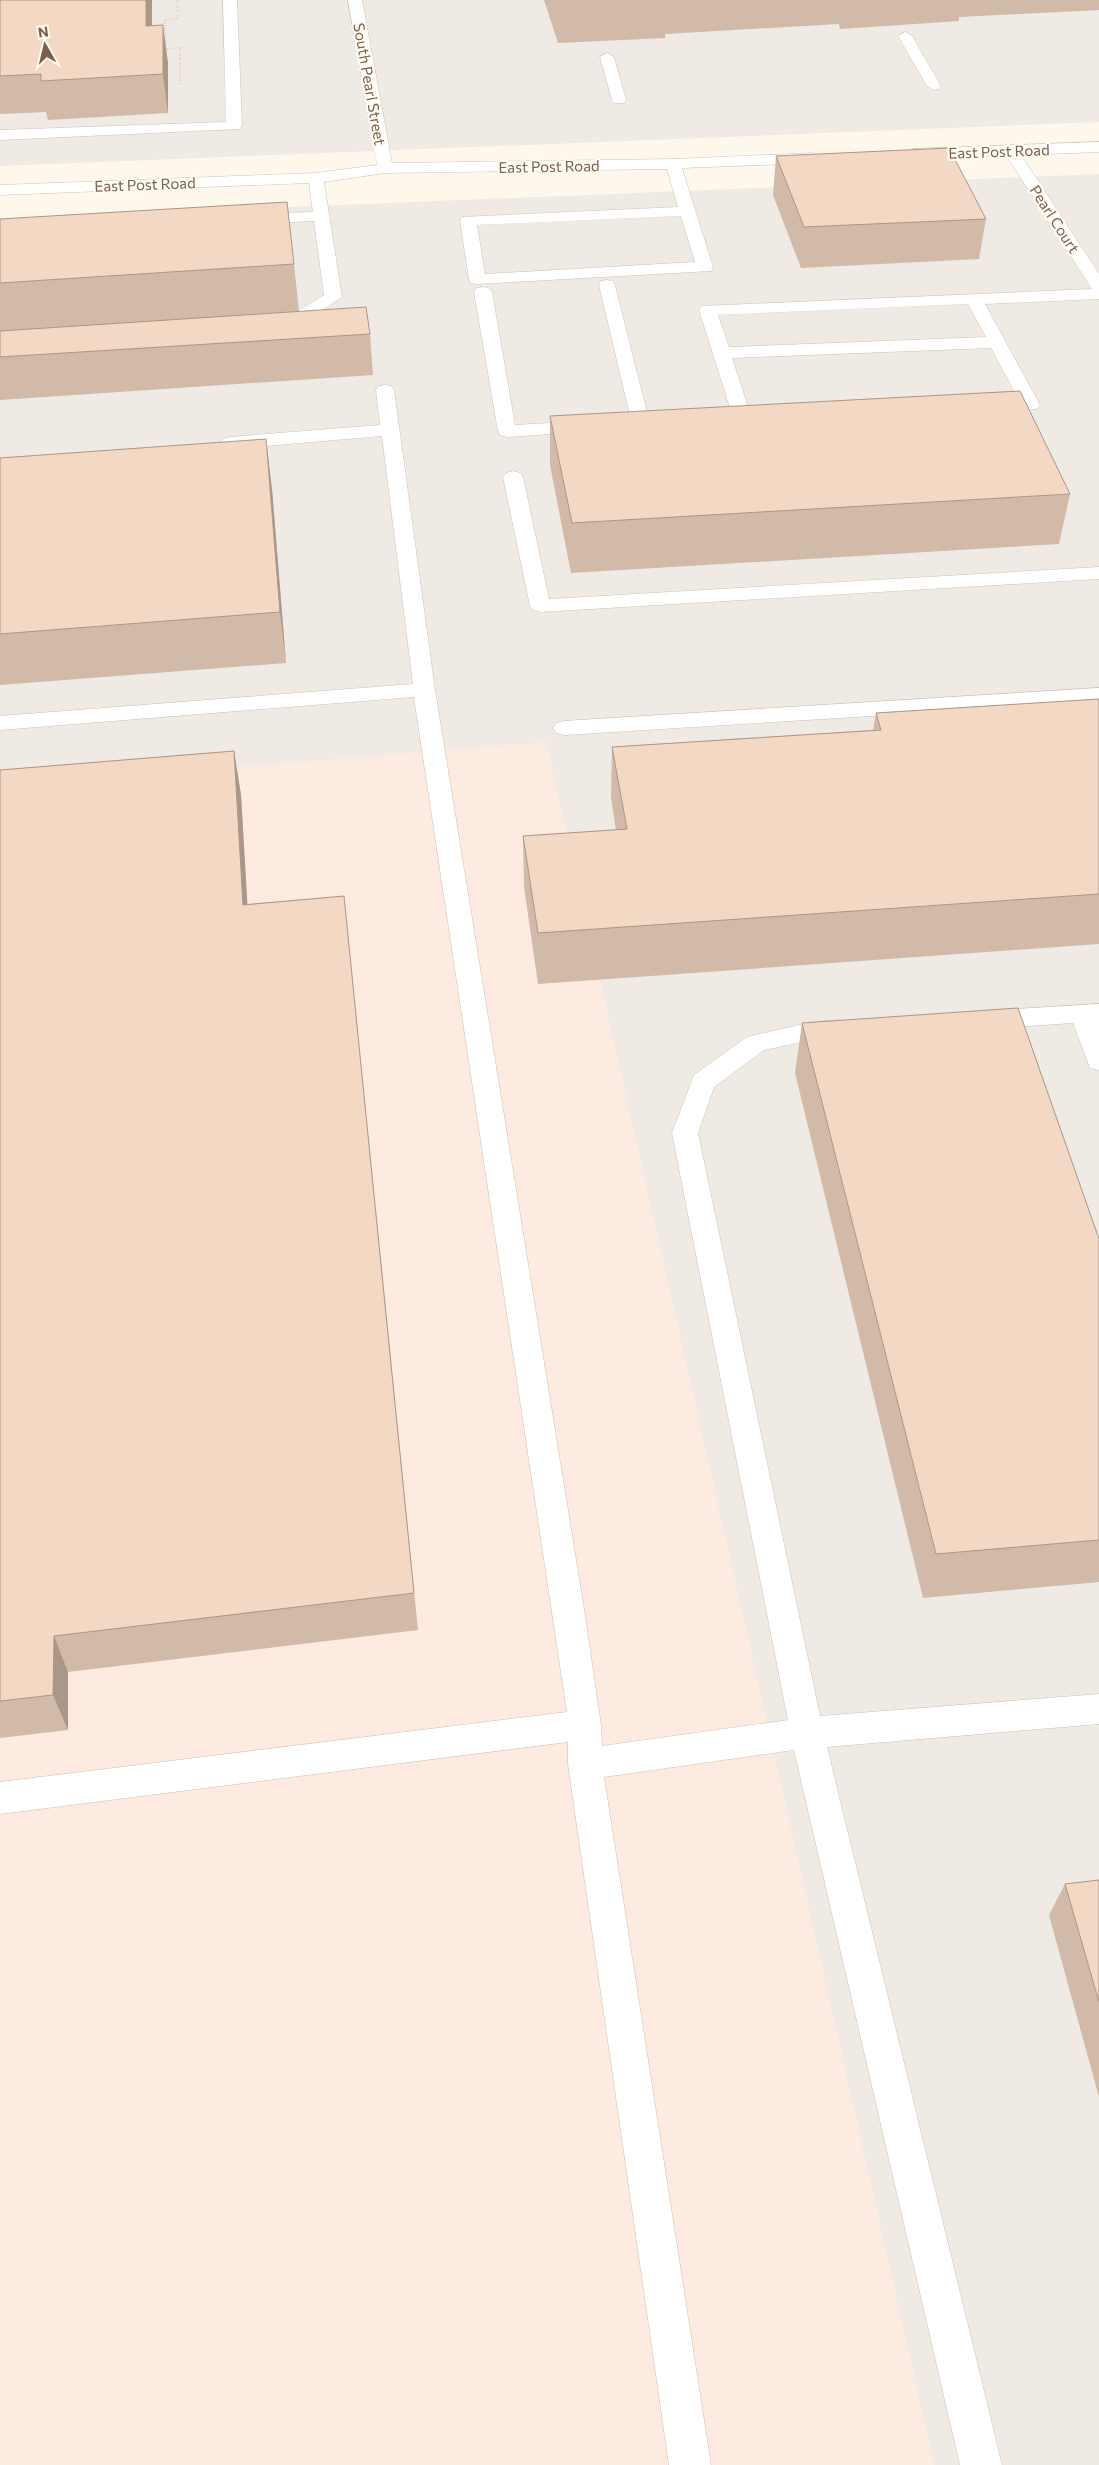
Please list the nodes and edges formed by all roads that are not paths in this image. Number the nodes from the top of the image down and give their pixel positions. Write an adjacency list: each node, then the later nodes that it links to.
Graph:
1 (230, 0): 7 (street)
2 (354, 0): 13 (street, South Pearl Street)
3 (905, 36): 5 (street)
4 (607, 57): 6 (street)
5 (934, 86)
6 (620, 100)
7 (0, 136)
8 (1099, 147): 9 (street, East Post Road)
9 (1010, 150): 10 (street, East Post Road); 20 (street, Pearl Court)
10 (901, 155)
11 (832, 158): 12 (street, East Post Road)
12 (674, 164): 13 (street, East Post Road); 16 (street)
13 (385, 168): 14 (street, East Post Road)
14 (316, 178): 15 (street, East Post Road); 17 (street)
15 (0, 190)
16 (688, 211): 16 (street)
17 (322, 216): 18 (street); 24 (street)
18 (234, 220)
19 (608, 285): 33 (street)
20 (1099, 288)
21 (483, 292): 35 (street)
22 (1099, 294): 23 (street)
23 (974, 299): 25 (street); 26 (street)
24 (257, 327)
25 (998, 342): 26 (street); 28 (street)
26 (722, 353): 30 (street)
27 (385, 390): 36 (street)
28 (972, 408)
29 (763, 418): 30 (street)
30 (743, 419): 31 (street)
31 (706, 421)
32 (660, 423): 33 (street)
33 (641, 424): 34 (street)
34 (622, 425)
35 (603, 426)
36 (390, 430): 37 (street); 40 (street)
37 (215, 444)
38 (514, 477): 39 (street)
39 (1099, 573)
40 (424, 690): 42 (street); 49 (street)
41 (1099, 695): 43 (street)
42 (0, 723)
43 (564, 728)
44 (1090, 1014): 45 (street); 47 (street)
45 (957, 1022)
46 (860, 1028): 50 (street)
47 (1099, 1061)
48 (1099, 1709): 50 (street)
49 (585, 1726): 51 (street); 52 (street)
50 (807, 1733): 51 (street); 54 (street)
51 (585, 1764): 53 (street)
52 (0, 1798)
53 (690, 2465)
54 (981, 2465)

